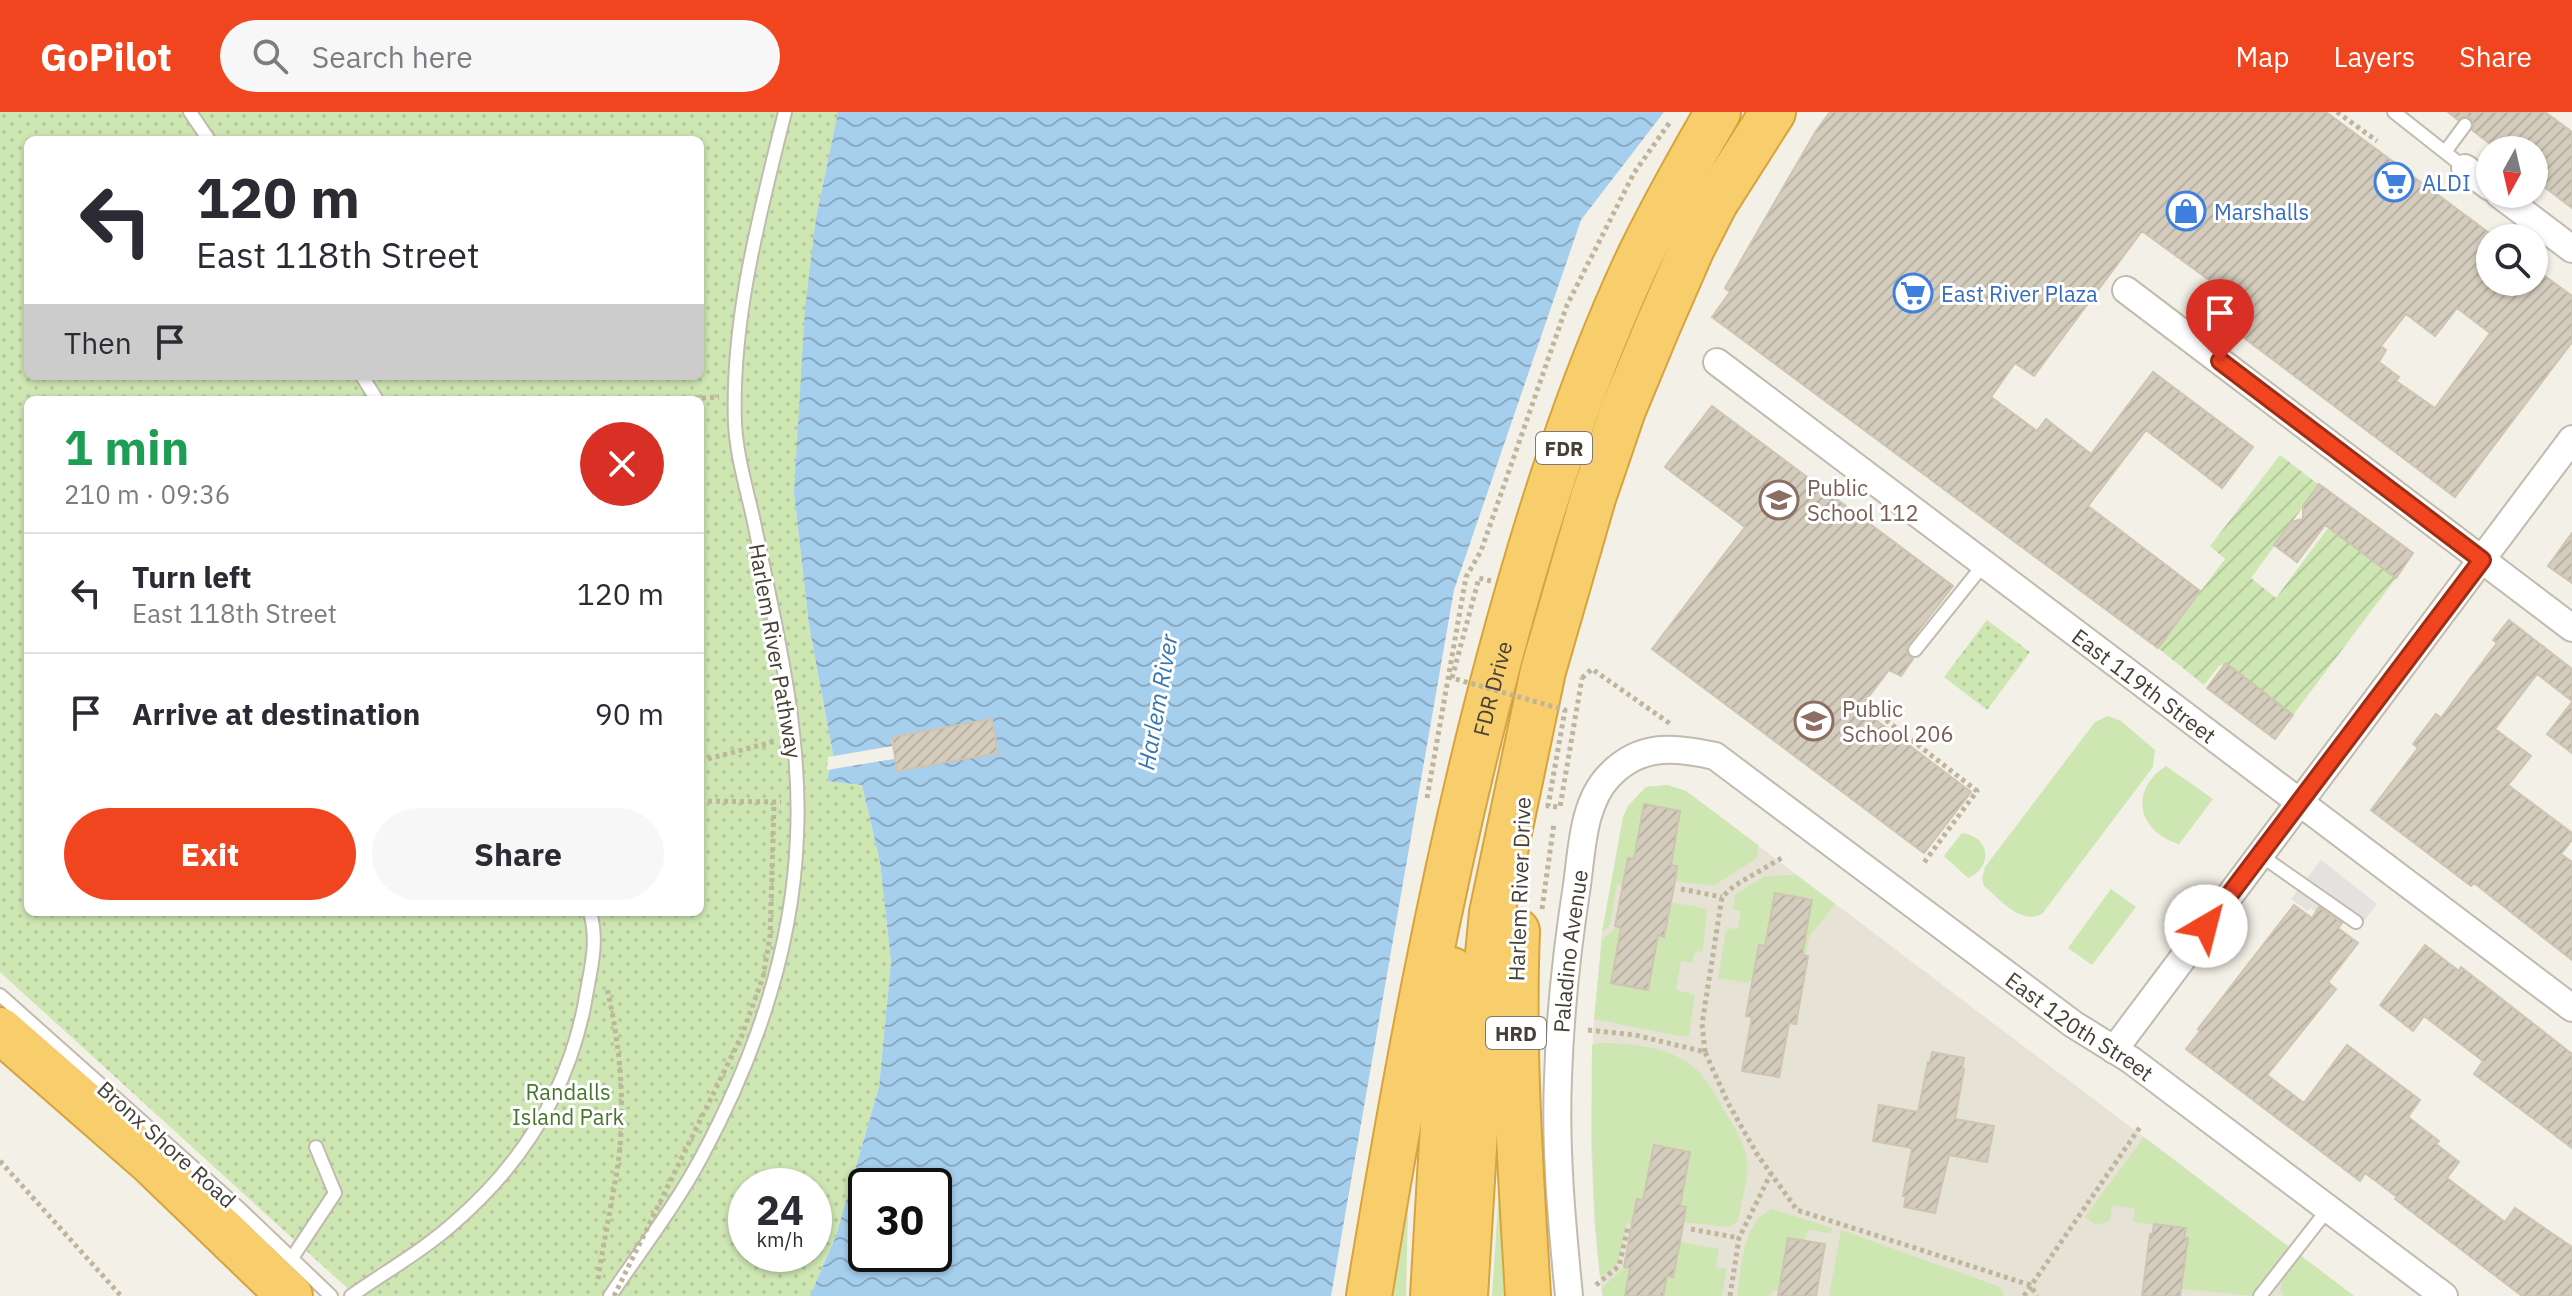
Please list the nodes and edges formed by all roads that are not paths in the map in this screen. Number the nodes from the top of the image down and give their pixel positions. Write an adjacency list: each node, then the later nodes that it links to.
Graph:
1 (190, 112): 7 (lane)
2 (785, 112): 35 (lane, Harlem River Pathway)
3 (1718, 112): 22 (highway, FDR Drive / FDR)
4 (1773, 112): 20 (highway, FDR Drive / FDR)
5 (2403, 113): 8 (lane)
6 (2465, 125): 8 (lane)
7 (206, 136)
8 (2455, 160): 9 (street)
9 (2476, 176)
10 (2518, 208): 11 (street)
11 (2572, 249)
12 (2126, 290): 15 (street)
13 (1717, 362): 16 (street, East 119th Street)
14 (2572, 439): 15 (street)
15 (2482, 560): 17 (street); 21 (street)
16 (1984, 564): 18 (lane); 21 (street, East 119th Street)
17 (2572, 628)
18 (1915, 650)
19 (1715, 756): 29 (street, East 120th Street); 40 (street, Paladino Avenue)
20 (1524, 769): 38 (highway); 39 (highway, Harlem River Drive / HRD)
21 (2299, 802): 23 (street); 27 (street, East 119th Street)
22 (1463, 803): 36 (highway, FDR Drive / FDR); 37 (highway)
23 (2260, 855): 25 (lane); 29 (street)
24 (591, 916): 34 (lane)
25 (2356, 922)
26 (0, 995): 32 (lane, Bronx Shore Road)
27 (2572, 1008)
28 (0, 1030): 32 (highway)
29 (2114, 1050): 31 (street, East 120th Street)
30 (316, 1147): 32 (lane)
31 (2328, 1209): 41 (lane); 42 (street, East 120th Street)
32 (291, 1277): 33 (lane, Bronx Shore Road)
33 (331, 1296)
34 (351, 1296)
35 (612, 1296)
36 (1369, 1296)
37 (1433, 1296)
38 (1465, 1296)
39 (1528, 1296)
40 (1569, 1296)
41 (2260, 1296)
42 (2444, 1296)

